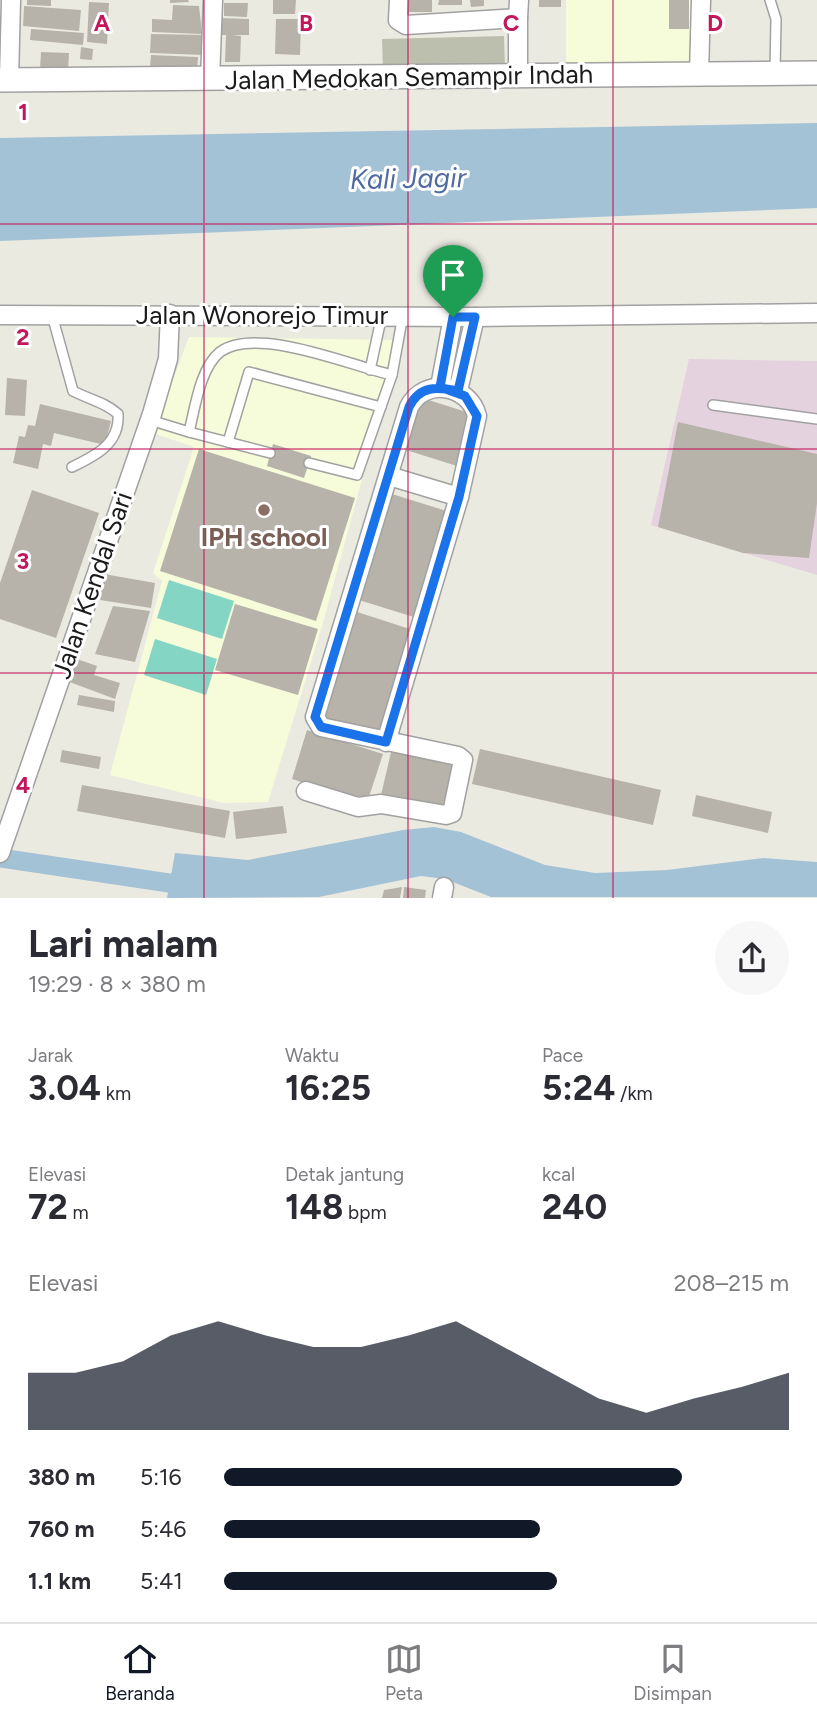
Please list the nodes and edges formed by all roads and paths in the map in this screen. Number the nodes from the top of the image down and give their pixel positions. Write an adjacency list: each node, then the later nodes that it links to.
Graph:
1 (11, 0): 11 (street)
2 (213, 0): 12 (street)
3 (399, 0): 6 (street)
4 (701, 0): 10 (street)
5 (770, 0): 7 (lane)
6 (519, 9): 9 (street)
7 (775, 72): 8 (street, Jalan Medokan Semampir Indah); 10 (street, Jalan Medokan Semampir Indah)
8 (817, 73)
9 (518, 74): 10 (street, Jalan Medokan Semampir Indah); 12 (street, Jalan Medokan Semampir Indah)
10 (699, 75)
11 (4, 80): 12 (street, Jalan Medokan Semampir Indah)
12 (210, 80)
13 (817, 313): 20 (street, Jalan Wonorejo Timur)
14 (52, 314): 15 (street, Jalan Wonorejo Timur); 16 (street, Jalan Wonorejo Timur); 32 (lane)
15 (170, 314): 17 (street, Jalan Wonorejo Timur); 27 (street, Jalan Kendal Sari)
16 (0, 315)
17 (382, 315): 18 (street, Jalan Wonorejo Timur); 21 (lane)
18 (403, 315): 19 (street, Jalan Wonorejo Timur); 22 (lane)
19 (453, 317): 20 (street, Jalan Wonorejo Timur); 23 (street)
20 (475, 317): 23 (street)
21 (370, 370): 22 (lane); 28 (lane)
22 (392, 375): 25 (lane)
23 (449, 389): 33 (street); 34 (street)
24 (713, 405): 26 (lane)
25 (381, 407): 29 (lane); 31 (lane)
26 (817, 419)
27 (150, 420): 28 (lane); 37 (street, Jalan Kendal Sari)
28 (189, 432): 29 (lane)
29 (228, 442): 30 (lane)
30 (270, 453)
31 (309, 463)
32 (72, 467)
33 (389, 476): 34 (street); 35 (street)
34 (459, 497): 35 (street)
35 (386, 742): 36 (street)
36 (306, 791)
37 (0, 853)

